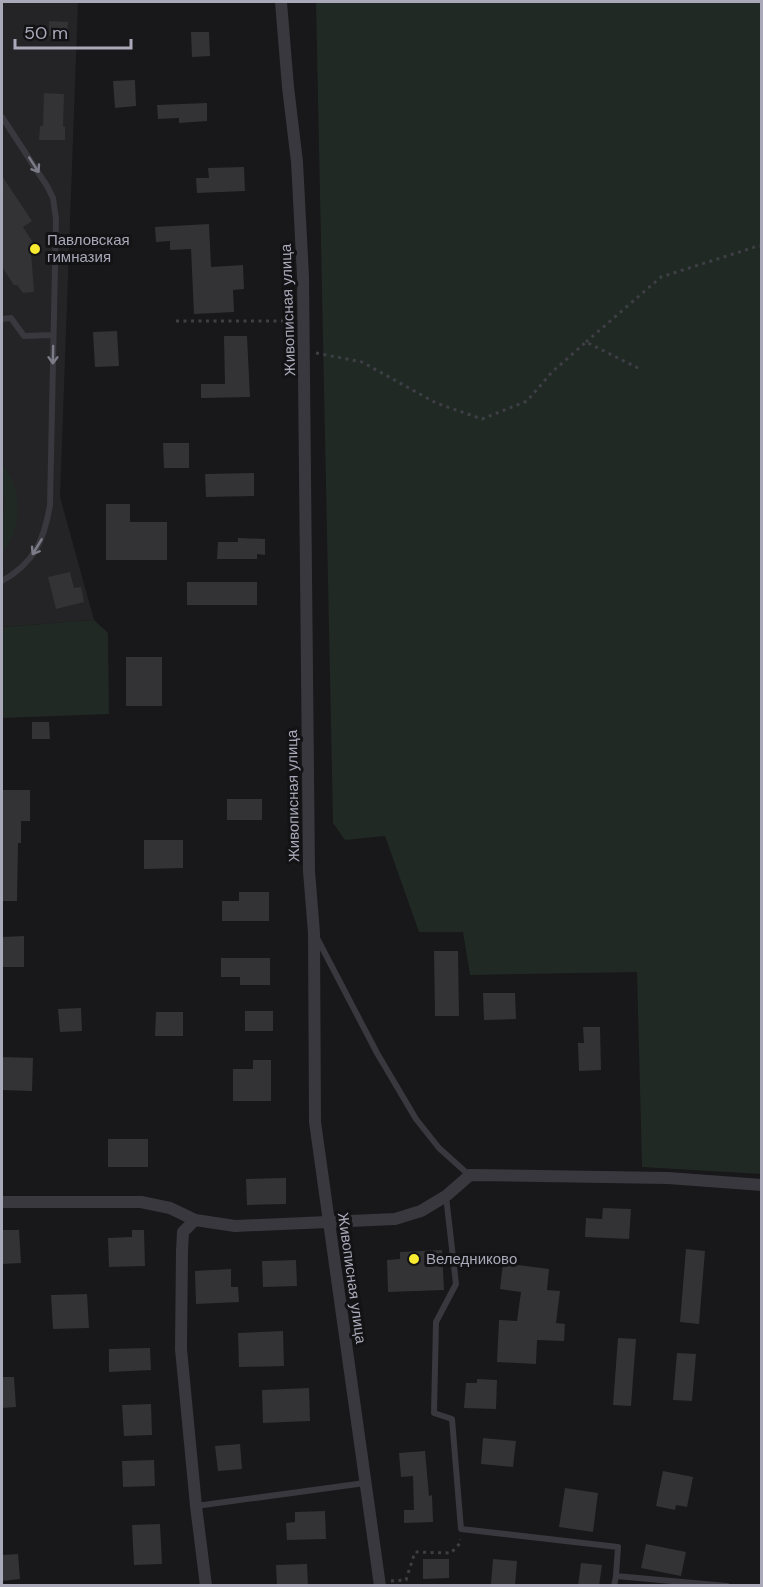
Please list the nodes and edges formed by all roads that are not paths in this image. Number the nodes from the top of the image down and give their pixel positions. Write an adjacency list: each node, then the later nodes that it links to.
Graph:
1 (281, 2): 6 (street, Живописная улица)
2 (2, 117): 4 (lane, one-way to 4)
3 (2, 319): 4 (lane)
4 (53, 334): 5 (lane, one-way to 5)
5 (2, 581)
6 (314, 933): 7 (lane); 12 (street, Живописная улица)
7 (470, 1175): 8 (street); 9 (street)
8 (762, 1185)
9 (446, 1196): 12 (street); 15 (lane)
10 (2, 1202): 11 (street)
11 (195, 1220): 12 (street); 14 (street)
12 (329, 1222): 13 (street, Живописная улица)
13 (365, 1483): 14 (lane); 16 (street, Живописная улица)
14 (196, 1506): 17 (street)
15 (616, 1576): 18 (lane); 19 (lane)
16 (380, 1584)
17 (206, 1586)
18 (614, 1586)
19 (727, 1586)

